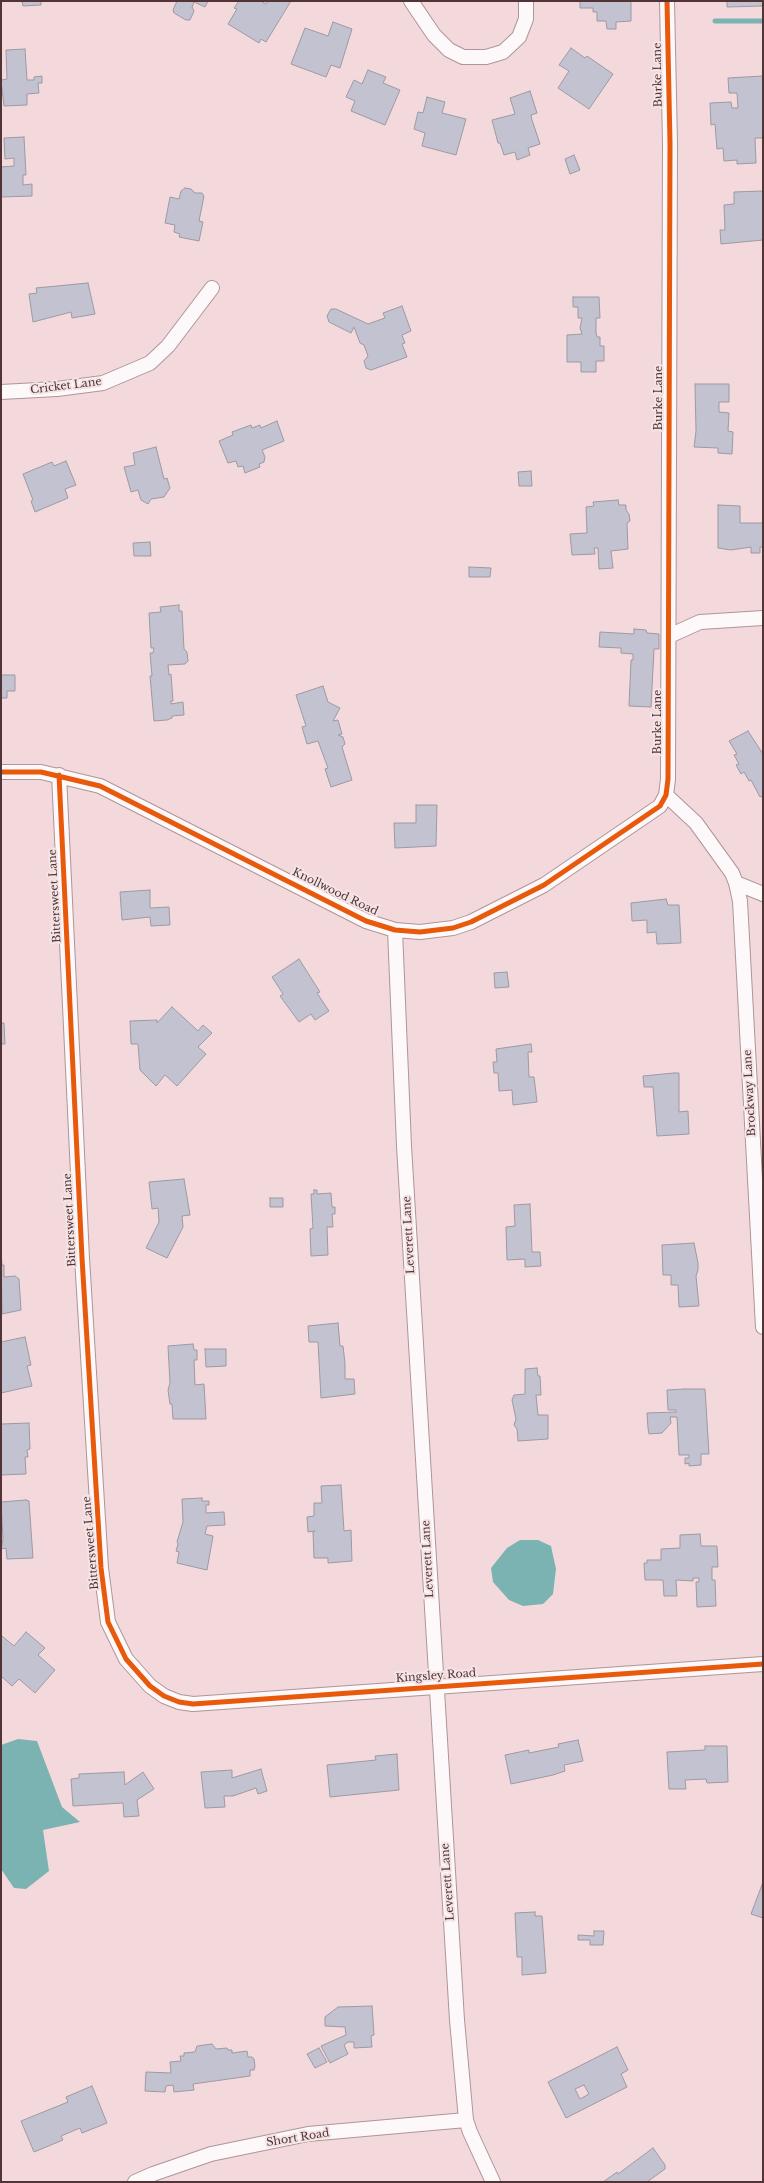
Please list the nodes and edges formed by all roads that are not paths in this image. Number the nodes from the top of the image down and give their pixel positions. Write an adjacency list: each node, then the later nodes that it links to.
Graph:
1 (411, 1): 2 (street)
2 (526, 1)
3 (667, 1): 7 (street, Burke Lane)
4 (212, 288): 5 (street, Cricket Lane)
5 (1, 392)
6 (763, 618): 7 (street)
7 (669, 636): 10 (street, Burke Lane)
8 (1, 772): 9 (street, Knollwood Road)
9 (59, 775): 13 (street, Knollwood Road); 16 (street, Bittersweet Lane)
10 (666, 795): 11 (street); 13 (street, Knollwood Road)
11 (736, 883): 12 (street); 14 (street, Brockway Lane)
12 (763, 894)
13 (395, 930): 18 (street, Leverett Lane)
14 (762, 1291): 15 (street, Brockway Lane)
15 (763, 1327)
16 (126, 1659): 18 (street, Kingsley Road)
17 (763, 1664): 18 (street, Kingsley Road)
18 (436, 1686): 19 (street, Leverett Lane)
19 (466, 2120): 20 (street, Short Road); 21 (street, Leverett Lane)
20 (135, 2182)
21 (493, 2182)

